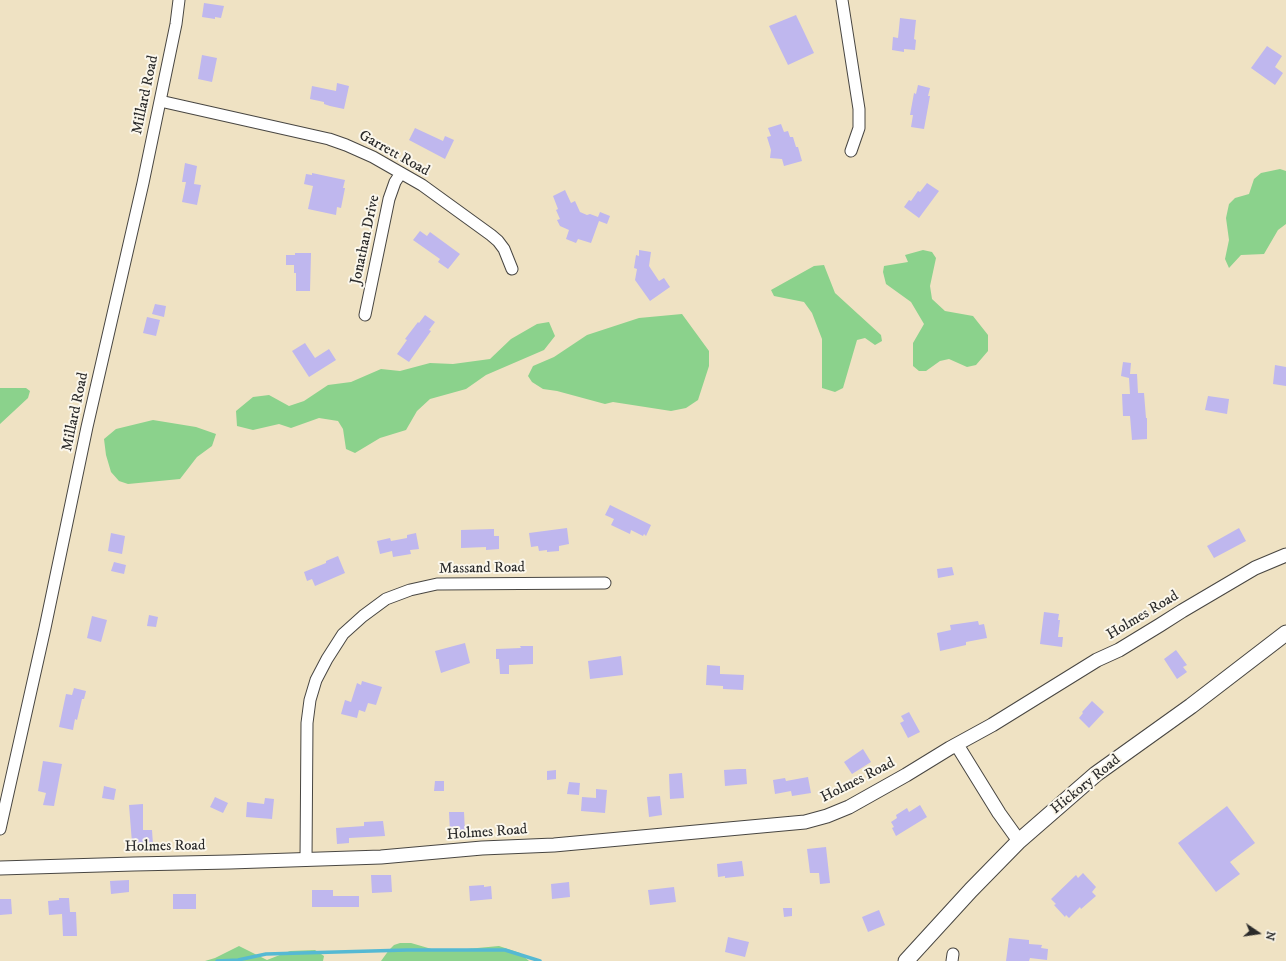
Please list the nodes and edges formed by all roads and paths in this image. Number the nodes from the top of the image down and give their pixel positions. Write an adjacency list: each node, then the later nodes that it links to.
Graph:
1 (179, 0): 3 (street, Millard Road)
2 (842, 0): 4 (street)
3 (160, 102): 5 (street, Garrett Road); 12 (street, Millard Road)
4 (851, 151)
5 (401, 173): 6 (street, Garrett Road); 7 (street, Jonathan Drive)
6 (512, 269)
7 (365, 315)
8 (1286, 555): 11 (street, Holmes Road)
9 (605, 582): 14 (street, Massand Road)
10 (1286, 633): 13 (main road, Hickory Road)
11 (957, 745): 13 (street); 14 (street, Holmes Road)
12 (0, 830)
13 (1019, 841): 16 (main road, Hickory Road)
14 (306, 860): 15 (street, Holmes Road)
15 (0, 868)
16 (906, 961)

